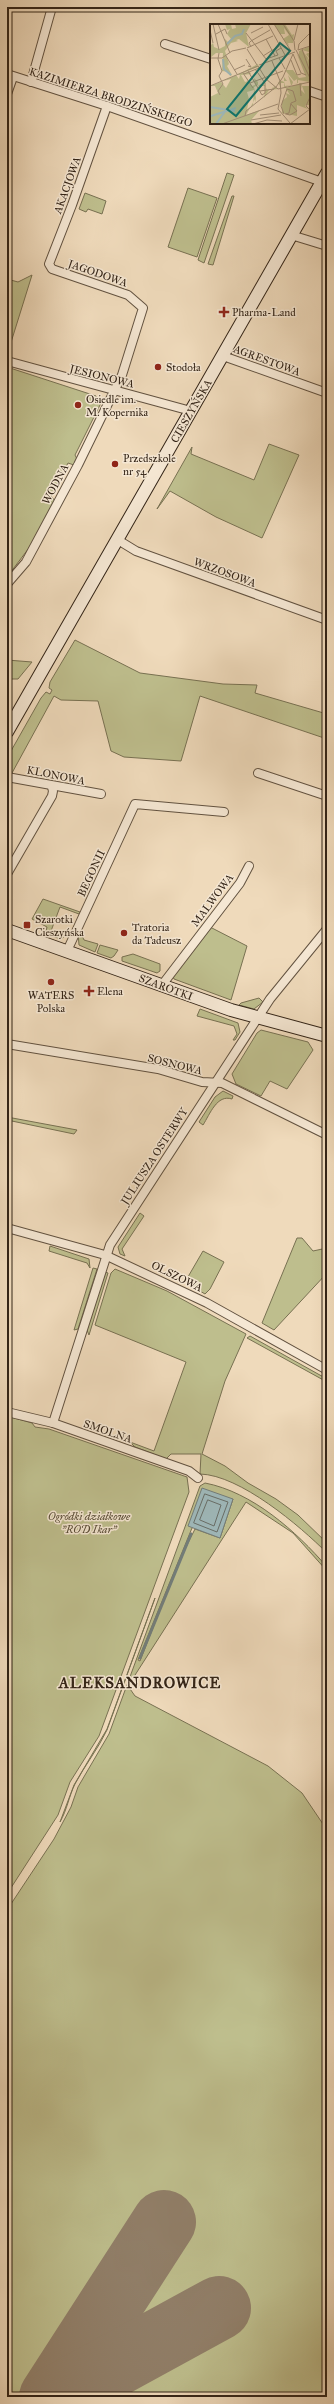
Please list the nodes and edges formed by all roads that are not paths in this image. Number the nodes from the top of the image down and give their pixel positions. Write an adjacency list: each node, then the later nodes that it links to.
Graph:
1 (52, 7): 5 (street)
2 (166, 44): 3 (street)
3 (210, 59)
4 (10, 76): 5 (street, KAZIMIERZA BRODZIŃSKIEGO); 7 (street)
5 (31, 82): 9 (street, KAZIMIERZA BRODZIŃSKIEGO)
6 (310, 91): 8 (street)
7 (7, 94)
8 (327, 97)
9 (107, 106): 10 (street, KAZIMIERZA BRODZIŃSKIEGO); 13 (street, AKACJOWA)
10 (324, 177): 11 (main road, CIESZYŃSKA)
11 (291, 235): 12 (street); 14 (main road, CIESZYŃSKA)
12 (327, 246)
13 (52, 269): 16 (street, JAGODOWA)
14 (223, 356): 17 (street, AGRESTOWA); 18 (main road, CIESZYŃSKA)
15 (7, 360): 16 (street, JESIONOWA)
16 (115, 390): 18 (street, JESIONOWA); 20 (street, WODNA)
17 (327, 393)
18 (191, 411): 19 (main road, CIESZYŃSKA)
19 (118, 540): 21 (street, WRZOSOWA); 22 (main road, CIESZYŃSKA)
20 (7, 584)
21 (327, 620)
22 (7, 732)
23 (258, 773): 27 (street)
24 (7, 777): 25 (street, KLONOWA)
25 (52, 787): 26 (street, KLONOWA); 30 (street)
26 (101, 794)
27 (327, 796)
28 (224, 812): 33 (street, BEGONII)
29 (249, 866): 34 (street, MALWOWA)
30 (7, 874)
31 (327, 929): 35 (street, JULIUSZA OSTERWY)
32 (7, 930): 33 (main road, SZAROTKI)
33 (67, 951): 34 (main road, SZAROTKI)
34 (162, 985): 35 (main road, SZAROTKI)
35 (257, 1018): 36 (main road, SZAROTKI); 38 (street, JULIUSZA OSTERWY)
36 (327, 1036)
37 (7, 1044): 38 (street, SOSNOWA)
38 (216, 1082): 39 (street, SOSNOWA); 41 (street, JULIUSZA OSTERWY)
39 (327, 1135)
40 (7, 1228): 41 (street, OLSZOWA)
41 (105, 1255): 42 (street, OLSZOWA); 44 (street, JULIUSZA OSTERWY)
42 (327, 1370)
43 (7, 1412): 44 (street, SMOLNA)
44 (53, 1423): 45 (street, SMOLNA)
45 (198, 1478)

